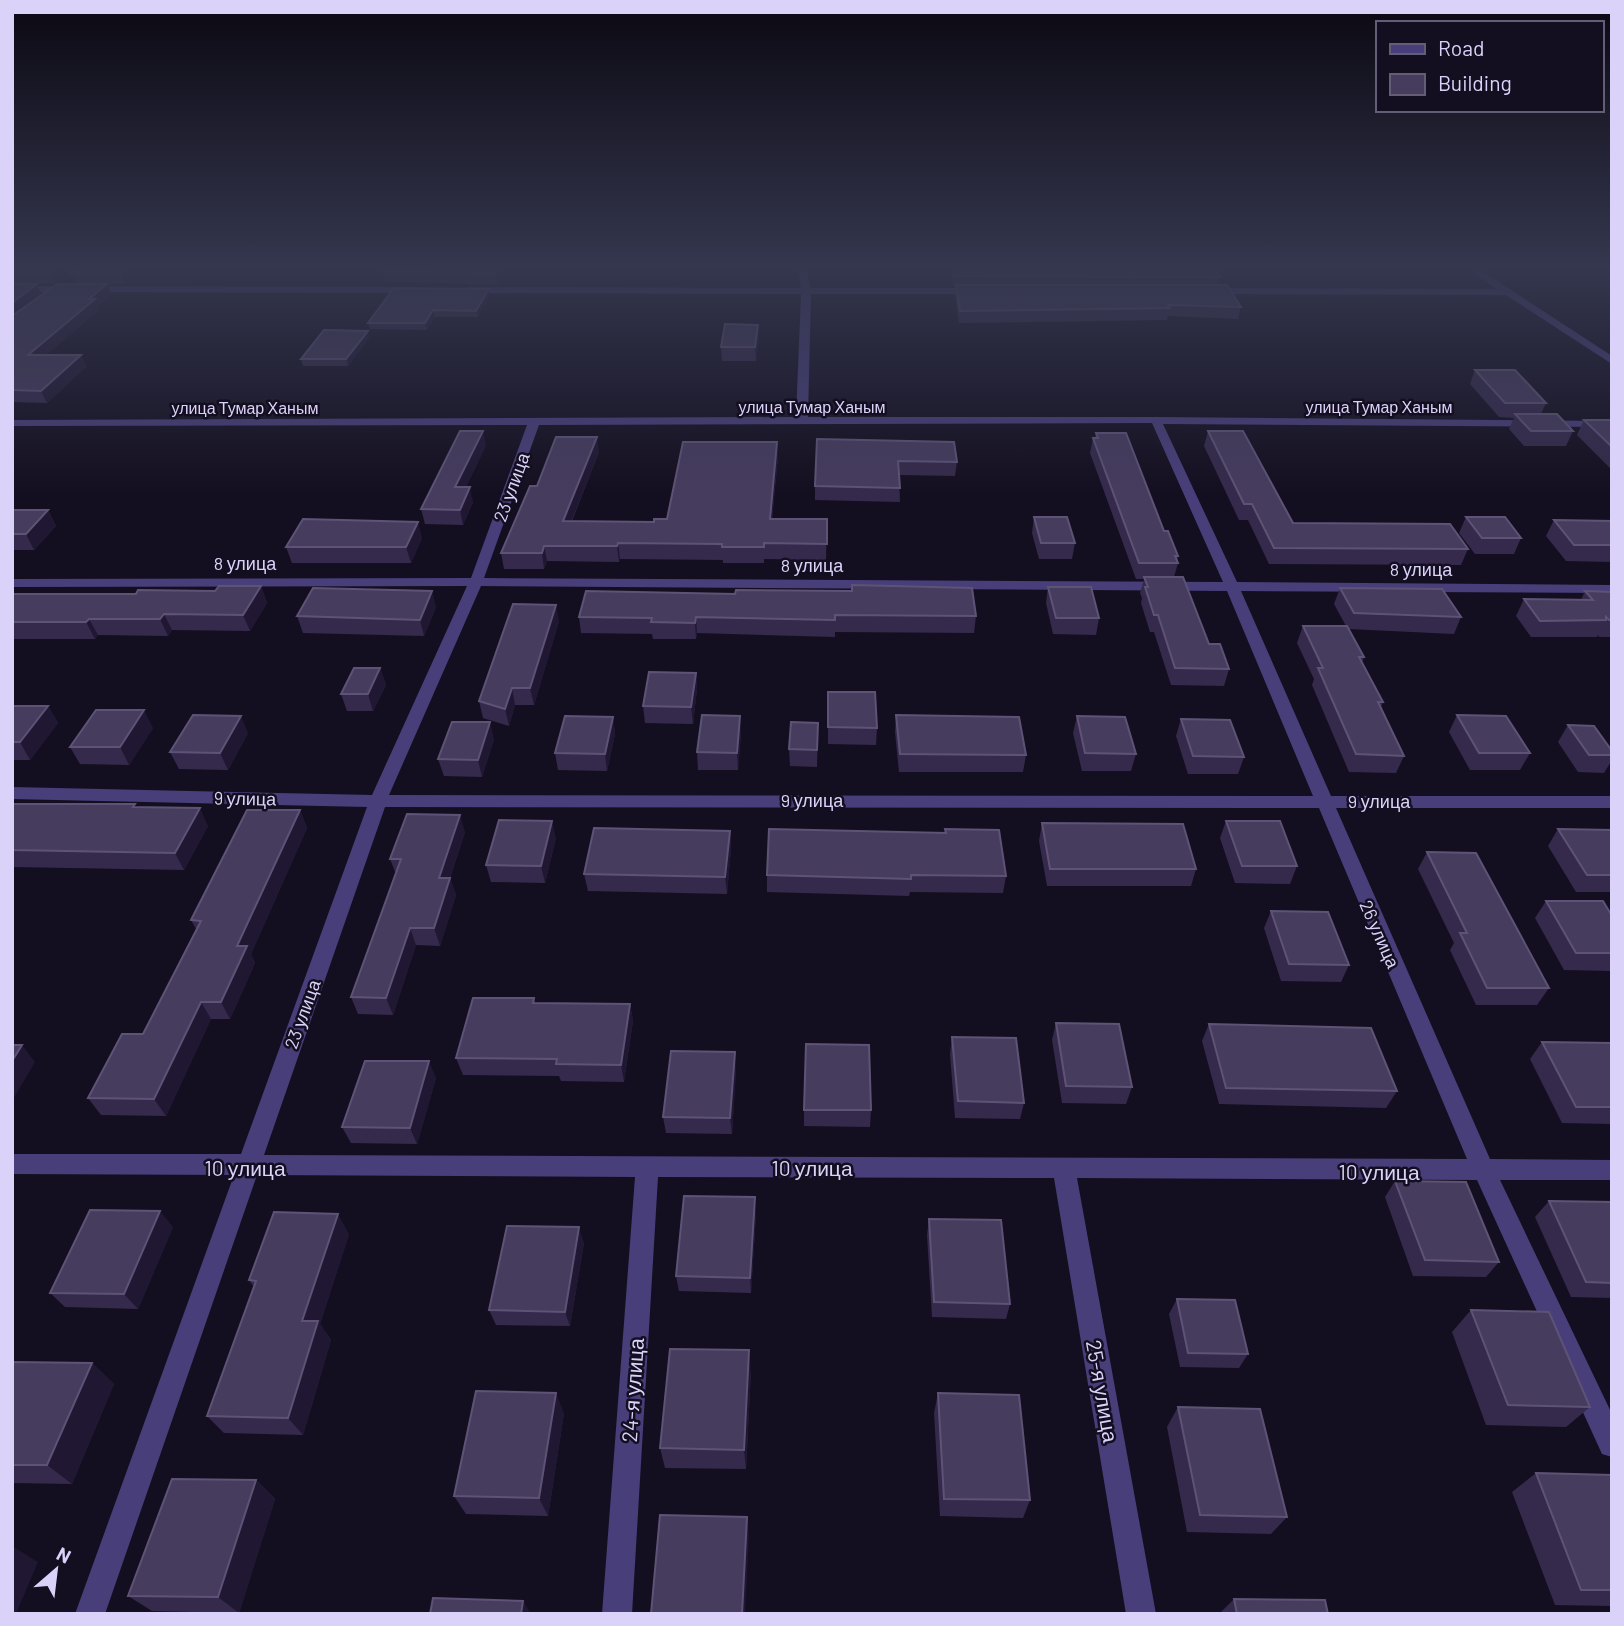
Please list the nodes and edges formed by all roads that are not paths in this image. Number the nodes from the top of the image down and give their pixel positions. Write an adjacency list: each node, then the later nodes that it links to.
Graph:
1 (804, 341): 5 (street)
2 (1581, 341): 3 (street)
3 (1612, 361)
4 (1156, 421): 5 (street, улица Тумар Ханым); 8 (street, улица Тумар Ханым); 11 (street, 26 улица)
5 (802, 422): 7 (street, улица Тумар Ханым)
6 (12, 423): 7 (street, улица Тумар Ханым)
7 (534, 423): 9 (street, 23 улица)
8 (1612, 424)
9 (476, 582): 10 (street, 8 улица); 11 (street, 8 улица); 15 (street, 23 улица)
10 (12, 583)
11 (1232, 587): 12 (street, 8 улица); 14 (street, 26 улица)
12 (1612, 589)
13 (12, 793): 15 (street, 9 улица)
14 (1321, 800): 15 (street, 9 улица); 16 (street, 9 улица); 22 (street, 26 улица)
15 (378, 801): 19 (street, 23 улица)
16 (1612, 802)
17 (12, 1164): 19 (street, 10 улица)
18 (647, 1166): 19 (street, 10 улица); 20 (street, 10 улица); 25 (street, 24-я улица)
19 (248, 1168): 24 (street, 23 улица)
20 (1064, 1169): 22 (street, 10 улица); 26 (street, 25-я улица)
21 (1612, 1170): 22 (street, 10 улица)
22 (1484, 1171): 23 (street, 26 улица)
23 (1612, 1444)
24 (90, 1614)
25 (617, 1614)
26 (1141, 1614)

